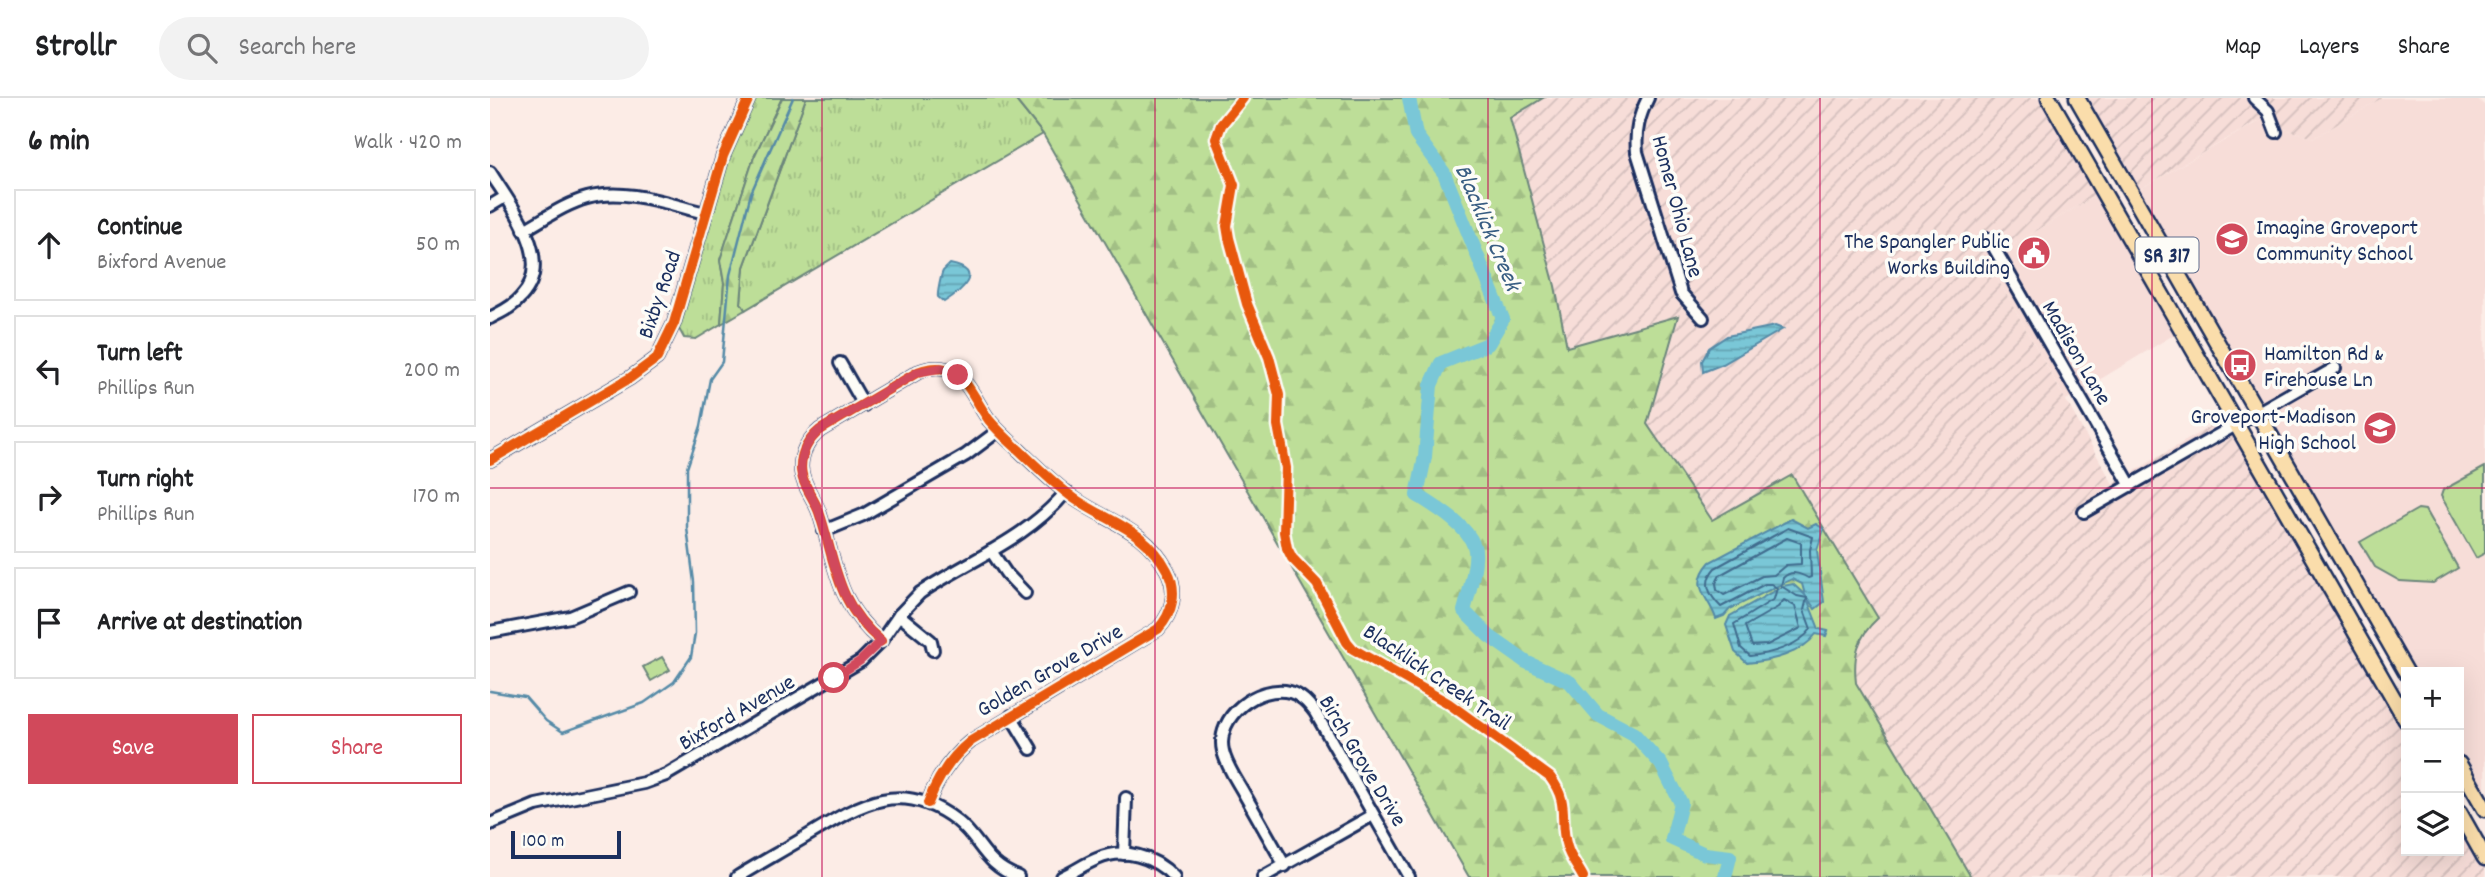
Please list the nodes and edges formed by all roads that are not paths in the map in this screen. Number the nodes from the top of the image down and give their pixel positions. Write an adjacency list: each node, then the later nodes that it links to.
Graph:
1 (748, 98): 10 (street, Bixby Road)
2 (1648, 98): 14 (street, Homer Ohio Lane)
3 (2049, 98): 19 (main road, SR 317)
4 (2077, 98): 18 (main road, SR 317)
5 (2254, 98): 6 (street)
6 (2276, 132)
7 (490, 172): 8 (street)
8 (505, 197): 9 (street); 11 (street)
9 (490, 206)
10 (705, 213): 11 (street); 21 (street, Bixby Road)
11 (524, 230): 13 (street)
12 (1989, 239): 22 (street, Madison Lane)
13 (490, 318)
14 (1703, 318)
15 (840, 363): 17 (street)
16 (2335, 368): 18 (street)
17 (864, 405): 20 (street); 25 (street)
18 (2257, 413): 19 (street); 33 (main road, SR 317)
19 (2237, 425): 22 (street); 34 (main road, SR 317)
20 (998, 431): 23 (street); 25 (street)
21 (490, 460)
22 (2131, 486): 24 (street)
23 (1066, 492): 26 (street, Bixford Avenue); 35 (street, Golden Grove Drive)
24 (2084, 512)
25 (824, 531): 31 (street)
26 (991, 551): 28 (street); 29 (street, Bixford Avenue)
27 (629, 592): 30 (street)
28 (1025, 593)
29 (899, 615): 31 (street, Bixford Avenue); 32 (street)
30 (490, 632)
31 (881, 641): 43 (street, Bixford Avenue)
32 (933, 650)
33 (2403, 667)
34 (2401, 711)
35 (1011, 716): 36 (street); 39 (street, Golden Grove Drive)
36 (1031, 749)
37 (2464, 773): 40 (main road)
38 (1126, 799): 44 (street)
39 (928, 803): 47 (street); 48 (street)
40 (2485, 809)
41 (1373, 815): 46 (street); 46 (street, Birch Grove Drive); 52 (street, Birch Grove Drive)
42 (2464, 822): 45 (main road)
43 (490, 824)
44 (1124, 854): 49 (street); 50 (street)
45 (2485, 858)
46 (1285, 866): 51 (street)
47 (737, 877)
48 (1018, 877)
49 (1062, 877)
50 (1174, 877)
51 (1263, 877)
52 (1409, 877)

